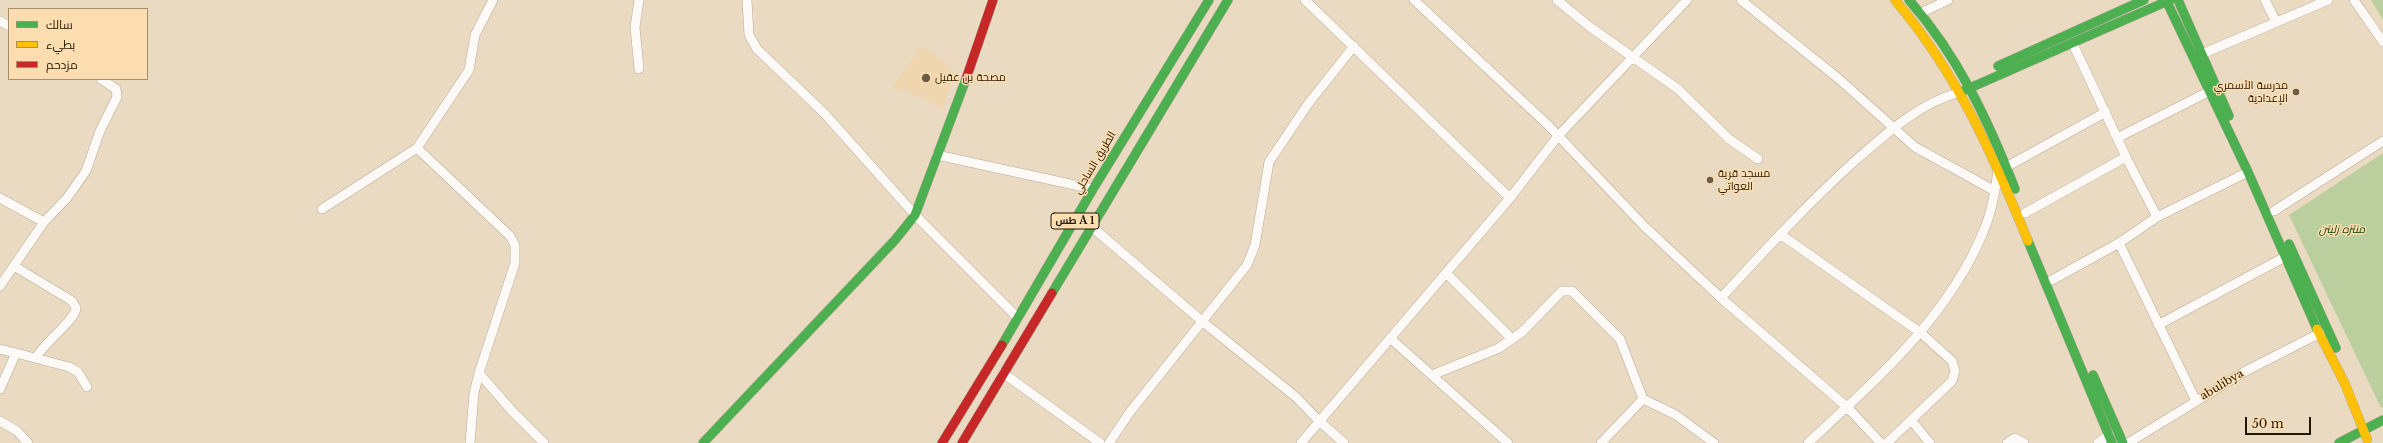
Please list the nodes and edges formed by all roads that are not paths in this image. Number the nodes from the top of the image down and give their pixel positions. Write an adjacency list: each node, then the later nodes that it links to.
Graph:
1 (493, 0): 37 (street)
2 (639, 0): 27 (street)
3 (747, 0): 50 (street)
4 (993, 0): 38 (main road)
5 (1209, 0): 43 (main road, الطريق الساحلي / طس A 1)
6 (1228, 0): 53 (main road, طس A 1)
7 (1305, 0): 24 (street)
8 (1414, 0): 34 (street)
9 (1557, 0): 26 (street)
10 (1687, 0): 26 (street)
11 (1741, 0): 33 (street)
12 (1895, 0): 30 (main road)
13 (1948, 0): 20 (street)
14 (2144, 0): 29 (main road)
15 (2178, 0): 25 (main road)
16 (2265, 0): 21 (street)
17 (2328, 0): 21 (street)
18 (2354, 0): 22 (street)
19 (2168, 1): 23 (main road); 31 (main road)
20 (1914, 5): 29 (main road)
21 (2276, 22): 25 (street)
22 (2383, 42)
23 (2073, 44): 29 (main road); 32 (street)
24 (1354, 46): 46 (street); 63 (street)
25 (2202, 54): 48 (main road)
26 (1633, 58): 34 (street); 40 (street)
27 (639, 69)
28 (102, 80): 52 (street)
29 (1969, 84): 30 (main road); 41 (main road)
30 (1959, 89): 33 (street); 41 (main road)
31 (2208, 92): 35 (street); 42 (main road)
32 (2106, 112): 35 (street); 41 (street)
33 (1892, 128): 44 (street); 54 (street)
34 (1558, 136): 46 (street); 61 (street)
35 (2119, 137): 39 (street)
36 (2383, 141): 48 (street)
37 (417, 148): 47 (street); 72 (street)
38 (938, 155): 43 (street); 50 (main road)
39 (2126, 157): 49 (street); 51 (street)
40 (1758, 159)
41 (2002, 169): 44 (street); 49 (main road); 86 (main road)
42 (2248, 172): 51 (street); 56 (main road)
43 (1093, 189): 62 (main road, الطريق الساحلي / طس A 1)
44 (1995, 191): 65 (street)
45 (0, 198): 52 (street)
46 (1510, 198): 58 (street)
47 (322, 209)
48 (2274, 211): 84 (main road)
49 (2025, 213): 59 (main road)
50 (915, 215): 62 (street); 91 (main road)
51 (2157, 218): 55 (street)
52 (44, 222): 57 (street)
53 (1092, 227): 63 (street); 73 (main road, طس A 1)
54 (1780, 234): 61 (street); 65 (street)
55 (2119, 243): 59 (street); 64 (street)
56 (2285, 257): 64 (street); 66 (main road)
57 (14, 266): 60 (street); 71 (street)
58 (1446, 273): 67 (street); 68 (street)
59 (2052, 280): 108 (main road)
60 (0, 286)
61 (1721, 298): 79 (street)
62 (1018, 318): 92 (main road, الطريق الساحلي / طس A 1)
63 (1203, 322): 83 (street); 95 (street)
64 (2158, 324): 78 (street)
65 (1921, 333): 79 (street); 80 (street)
66 (2320, 334): 78 (street, abulibya); 84 (main road)
67 (1390, 338): 74 (street); 83 (street)
68 (1512, 339): 74 (street); 77 (street)
69 (0, 349): 70 (street)
70 (16, 353): 71 (street); 76 (street)
71 (36, 358): 75 (street)
72 (479, 373): 89 (street); 90 (street)
73 (1004, 373): 93 (main road, طس A 1); 94 (street)
74 (1432, 375): 85 (street)
75 (88, 387)
76 (0, 389)
77 (1643, 399): 99 (street); 100 (street)
78 (2196, 401): 109 (street, abulibya)
79 (1847, 407): 101 (street); 102 (street)
80 (1911, 420): 103 (street); 104 (street)
81 (2383, 420): 84 (main road)
82 (0, 421): 88 (street)
83 (1319, 421): 96 (street); 97 (street)
84 (2373, 430): 87 (main road); 110 (main road)
85 (1498, 439): 98 (street)
86 (2111, 439): 107 (street)
87 (2364, 441)
88 (28, 443)
89 (470, 443)
90 (544, 443)
91 (703, 443)
92 (942, 443)
93 (962, 443)
94 (1100, 443)
95 (1109, 443)
96 (1301, 443)
97 (1344, 443)
98 (1508, 443)
99 (1601, 443)
100 (1714, 443)
101 (1808, 443)
102 (1881, 443)
103 (1887, 443)
104 (1930, 443)
105 (2007, 443): 106 (street)
106 (2024, 443)
107 (2098, 443)
108 (2122, 443)
109 (2128, 443)
110 (2339, 443)

